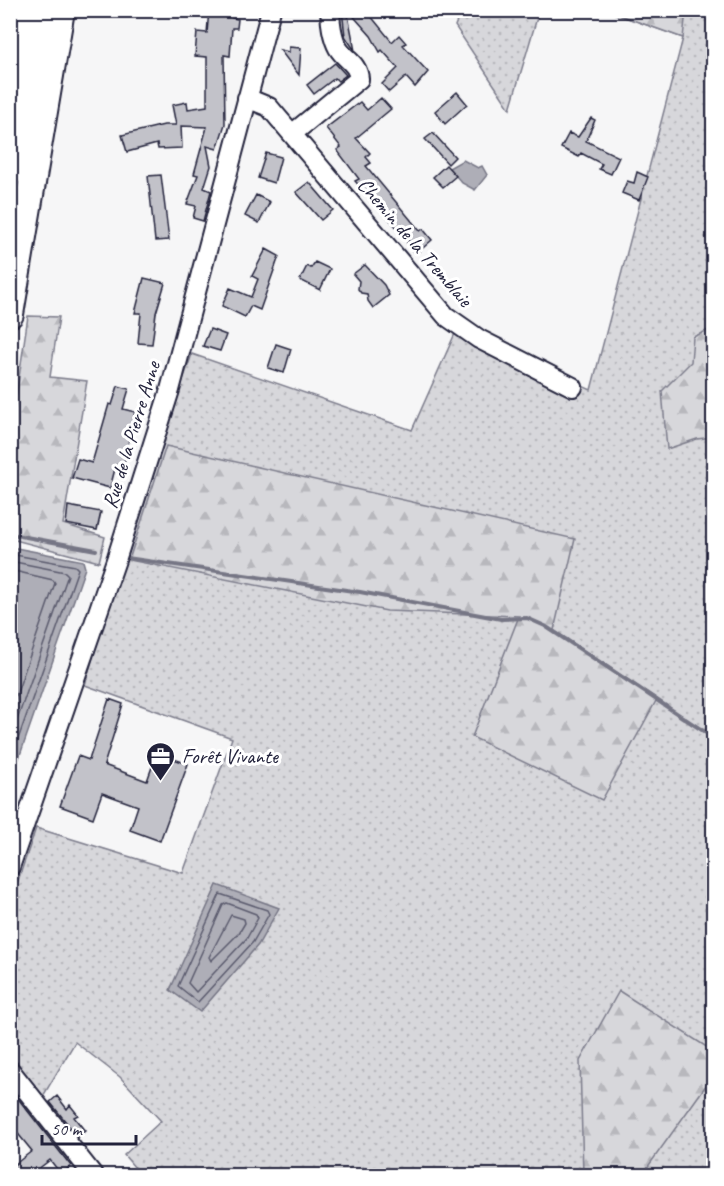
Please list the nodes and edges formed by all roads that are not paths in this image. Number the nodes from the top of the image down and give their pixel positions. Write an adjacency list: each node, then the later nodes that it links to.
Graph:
1 (20, 10): 6 (street)
2 (38, 10): 9 (highway)
3 (61, 10): 10 (highway)
4 (271, 10): 7 (street, Rue de la Pierre Anne)
5 (331, 10): 8 (street)
6 (10, 53)
7 (247, 98): 8 (street, Chemin de la Tremblaie); 12 (street, Rue de la Pierre Anne)
8 (292, 134): 11 (street, Chemin de la Tremblaie)
9 (10, 172)
10 (10, 314)
11 (573, 387)
12 (10, 867)
13 (10, 1070): 14 (street)
14 (94, 1176)

